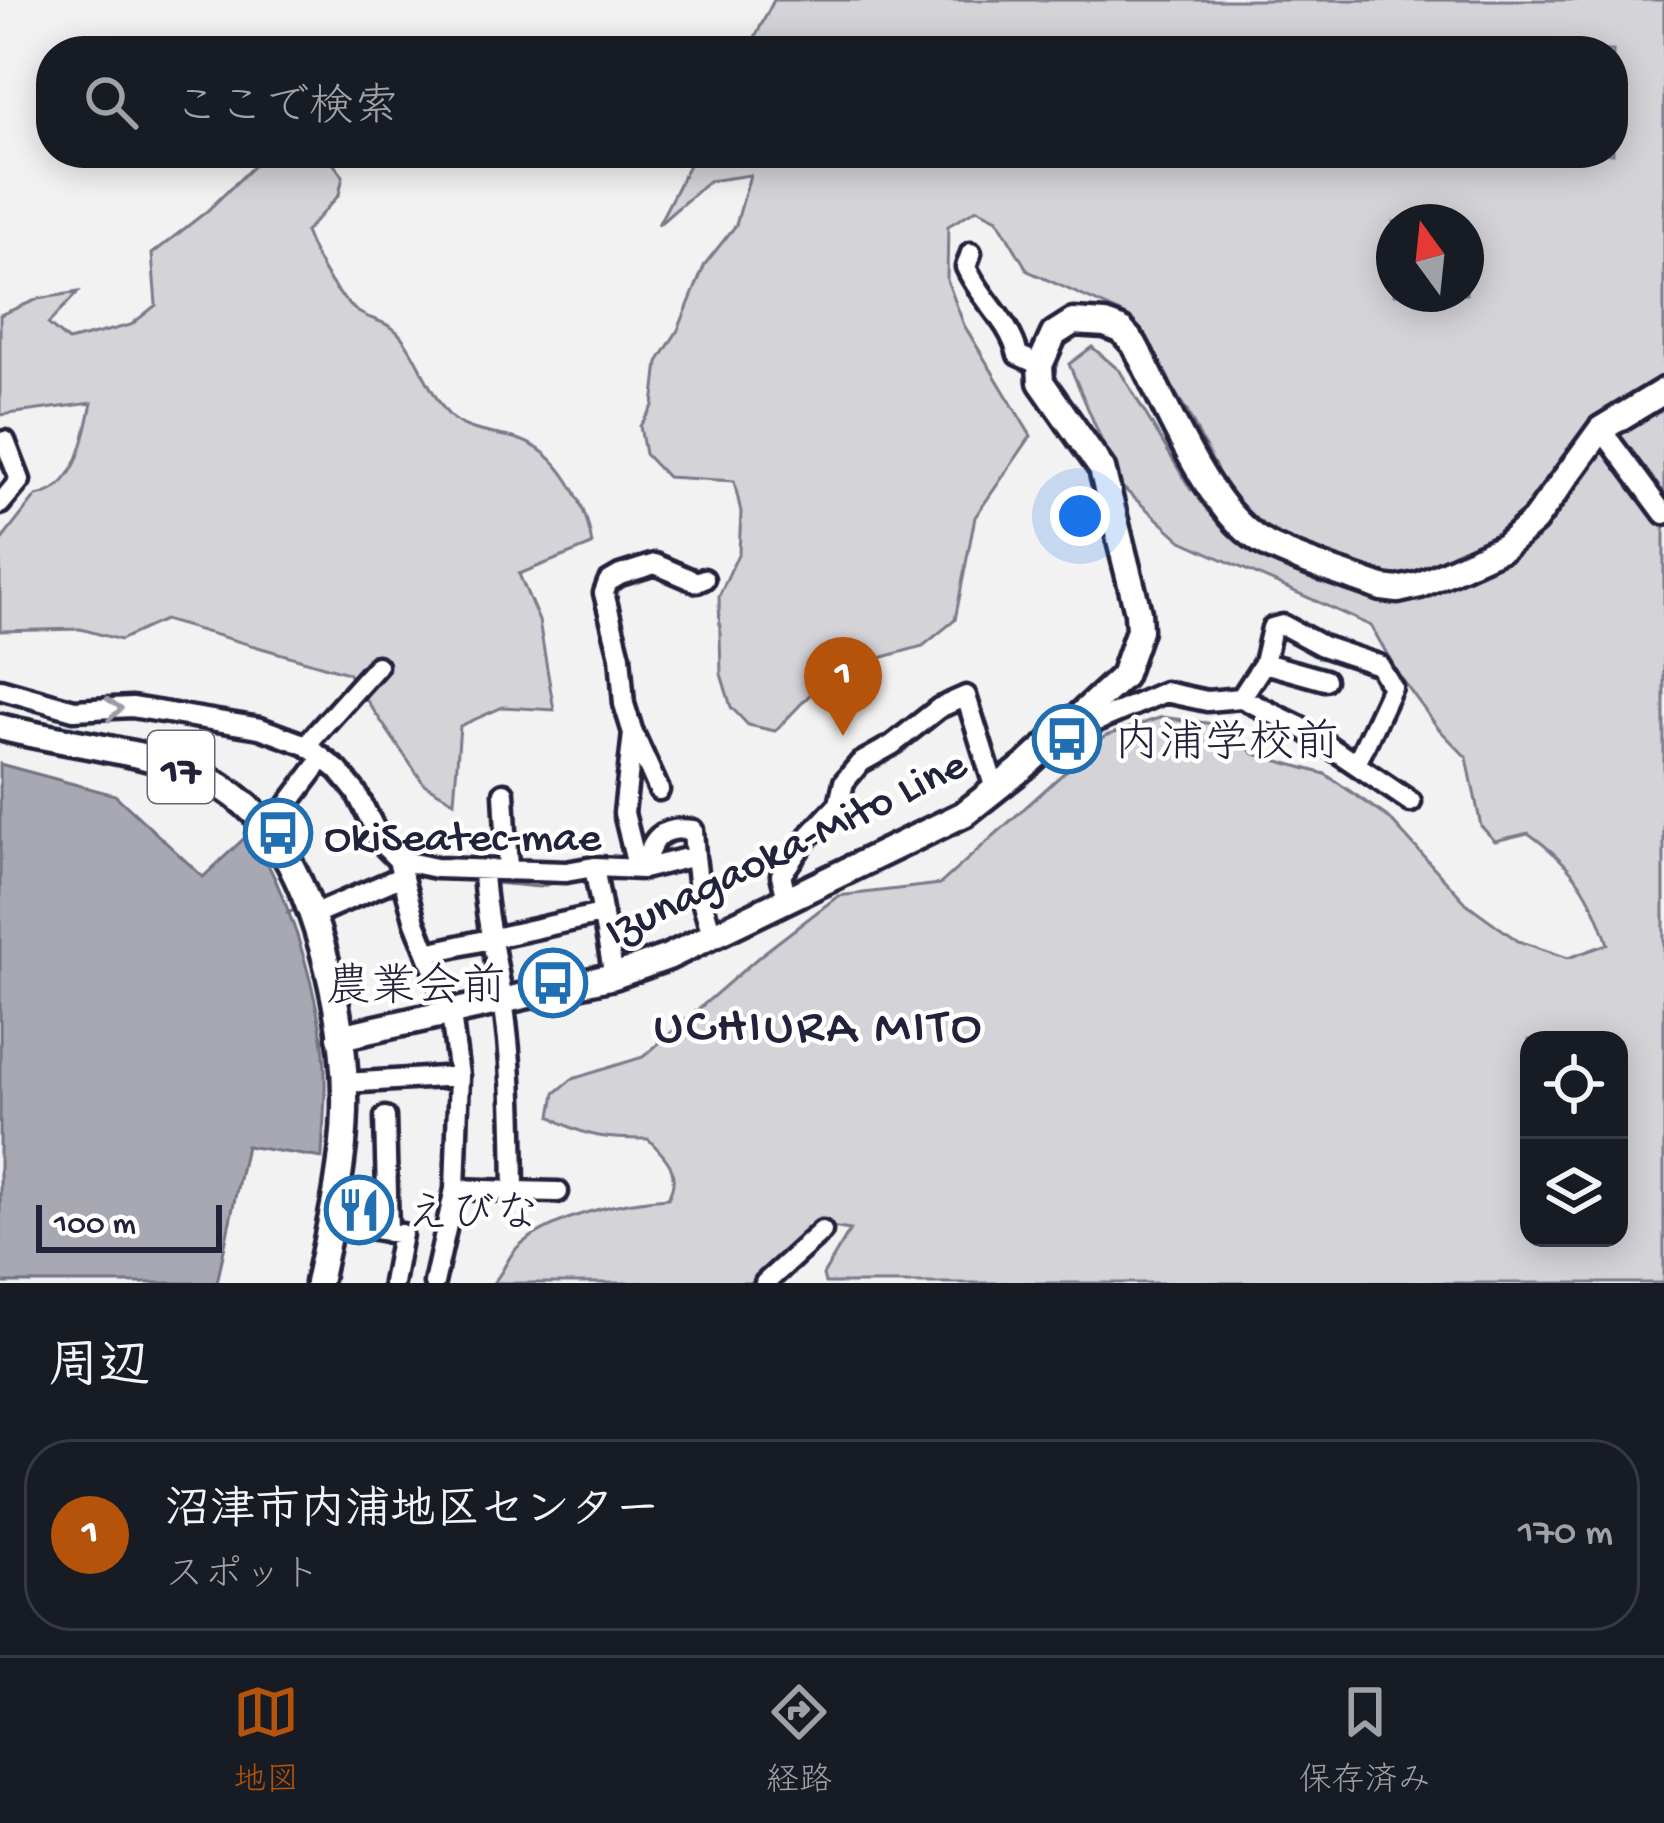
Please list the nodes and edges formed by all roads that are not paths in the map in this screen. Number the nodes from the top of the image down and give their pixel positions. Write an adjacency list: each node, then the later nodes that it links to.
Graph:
1 (971, 254): 2 (street)
2 (1040, 365): 4 (main road); 15 (main road, Izunagaoka-Mito Line)
3 (1664, 391): 4 (main road)
4 (1601, 429): 7 (street)
5 (5, 441): 6 (street)
6 (0, 504)
7 (1664, 514)
8 (704, 579): 16 (street)
9 (1264, 663): 11 (street); 13 (street); 19 (street)
10 (377, 665): 17 (street)
11 (1324, 680)
12 (0, 689): 17 (street, one-way to 17)
13 (1241, 698): 15 (street); 19 (street)
14 (0, 727): 24 (main road, 17)
15 (1066, 730): 20 (main road, Izunagaoka-Mito Line)
16 (633, 733): 21 (street); 28 (street)
17 (306, 745): 18 (street)
18 (323, 758): 24 (street); 27 (street)
19 (1357, 762): 23 (street)
20 (995, 789): 31 (main road, Izunagaoka-Mito Line); 31 (street)
21 (659, 790)
22 (504, 793): 30 (street)
23 (1411, 802)
24 (273, 835): 32 (main road, 17)
25 (695, 856): 28 (street); 28 (street); 34 (street)
26 (594, 867): 28 (street); 30 (street); 33 (street)
27 (400, 868): 29 (street); 32 (street); 36 (street)
28 (640, 868)
29 (483, 871): 30 (street); 35 (street)
30 (508, 871)
31 (787, 899): 34 (main road, Izunagaoka-Mito Line)
32 (306, 906): 40 (main road, 17)
33 (601, 914): 35 (street); 37 (street)
34 (712, 935): 37 (main road, Izunagaoka-Mito Line)
35 (490, 937): 36 (street); 38 (street)
36 (427, 953): 39 (street)
37 (614, 976): 38 (main road, Izunagaoka-Mito Line)
38 (503, 1001): 39 (main road, Izunagaoka-Mito Line); 45 (street)
39 (451, 1014): 40 (main road, Izunagaoka-Mito Line); 41 (street)
40 (340, 1037): 42 (main road, 17)
41 (459, 1076): 42 (street); 44 (street)
42 (345, 1083): 47 (main road, 17)
43 (385, 1117): 49 (street)
44 (455, 1189): 45 (street); 52 (street)
45 (514, 1191): 46 (street)
46 (558, 1192)
47 (331, 1221): 49 (street); 50 (main road, 17)
48 (822, 1231): 53 (street)
49 (388, 1232): 51 (street)
50 (320, 1283)
51 (393, 1283)
52 (434, 1283)
53 (765, 1283)

